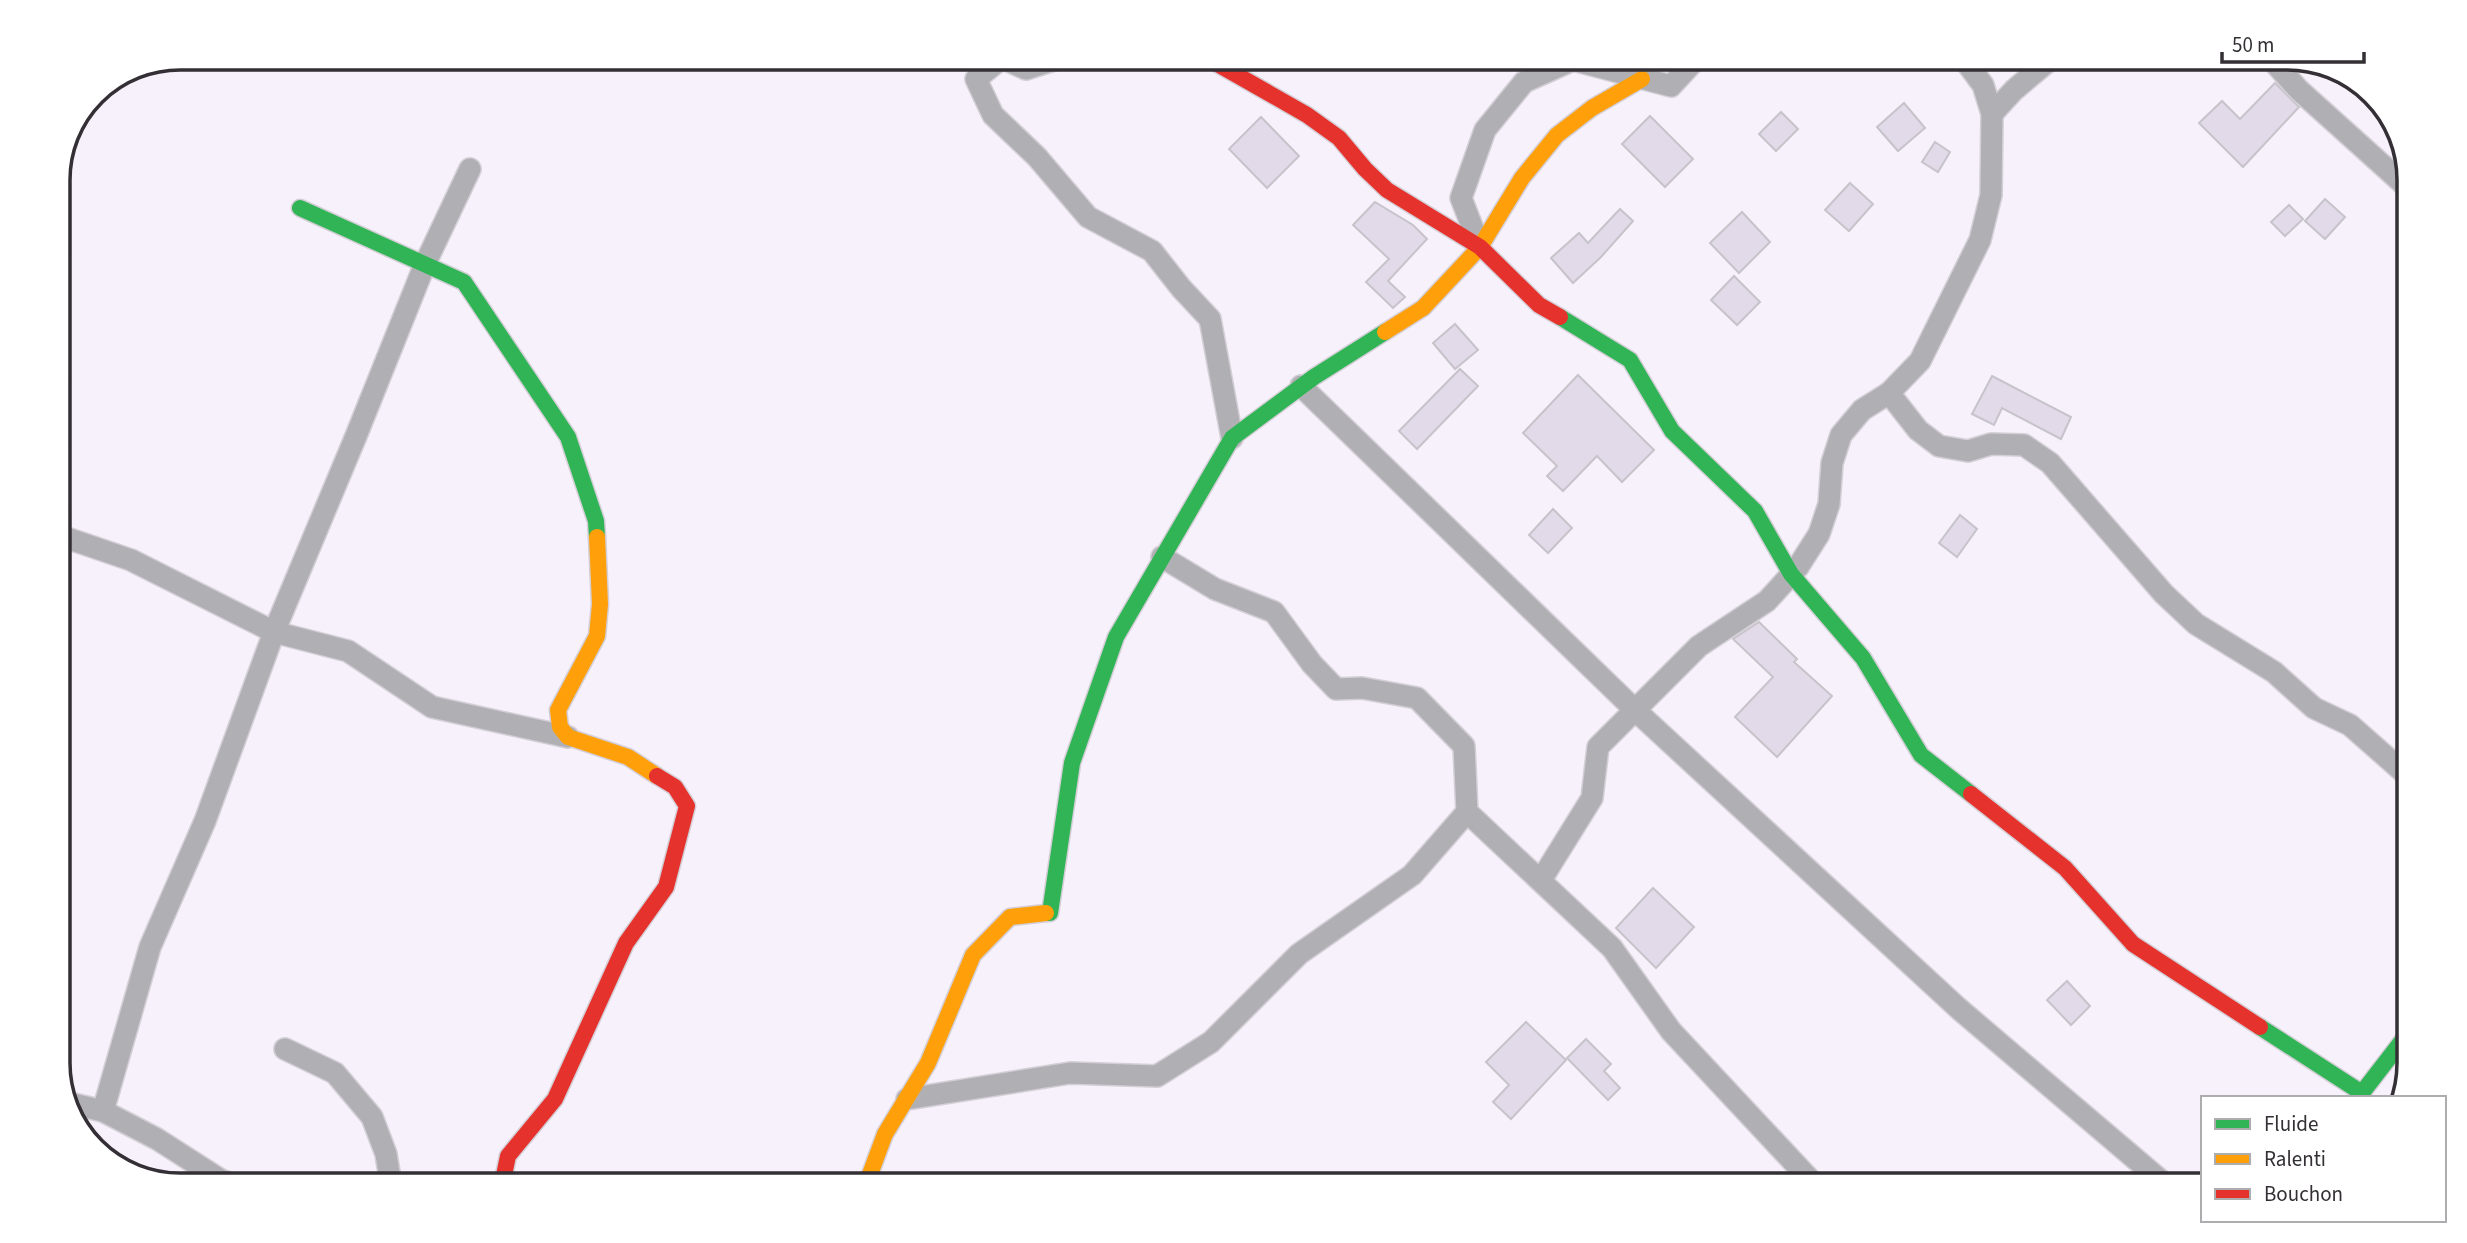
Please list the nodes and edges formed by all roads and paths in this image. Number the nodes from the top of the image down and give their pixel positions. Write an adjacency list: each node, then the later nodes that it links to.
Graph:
1 (987, 70): 18 (street)
2 (1228, 70): 14 (street)
3 (1550, 70): 14 (street)
4 (1611, 70): 9 (street)
5 (1686, 70): 9 (street)
6 (1972, 70): 10 (street)
7 (2038, 70): 10 (street)
8 (2281, 70): 12 (street)
9 (1642, 79): 14 (street)
10 (1992, 114): 17 (street)
11 (470, 169): 15 (street)
12 (2397, 178)
13 (300, 208): 15 (street)
14 (1480, 247): 16 (street); 21 (street)
15 (425, 264): 22 (street); 24 (street)
16 (1301, 386): 18 (street); 23 (street)
17 (1889, 393): 21 (street); 25 (street)
18 (1232, 438): 20 (street)
19 (70, 539): 22 (street)
20 (1162, 558): 26 (street); 31 (street)
21 (1791, 574): 23 (street); 30 (street)
22 (274, 632): 24 (street); 33 (street)
23 (1635, 710): 27 (street); 39 (street)
24 (568, 737): 36 (street)
25 (2397, 766)
26 (1467, 812): 27 (street); 31 (street)
27 (1541, 880): 38 (street)
28 (2397, 1047): 30 (street)
29 (285, 1049): 35 (street)
30 (2360, 1095)
31 (907, 1099): 37 (street)
32 (80, 1107): 33 (street)
33 (103, 1111): 34 (street)
34 (209, 1173)
35 (389, 1173)
36 (504, 1173)
37 (871, 1173)
38 (1804, 1173)
39 (2152, 1173)

